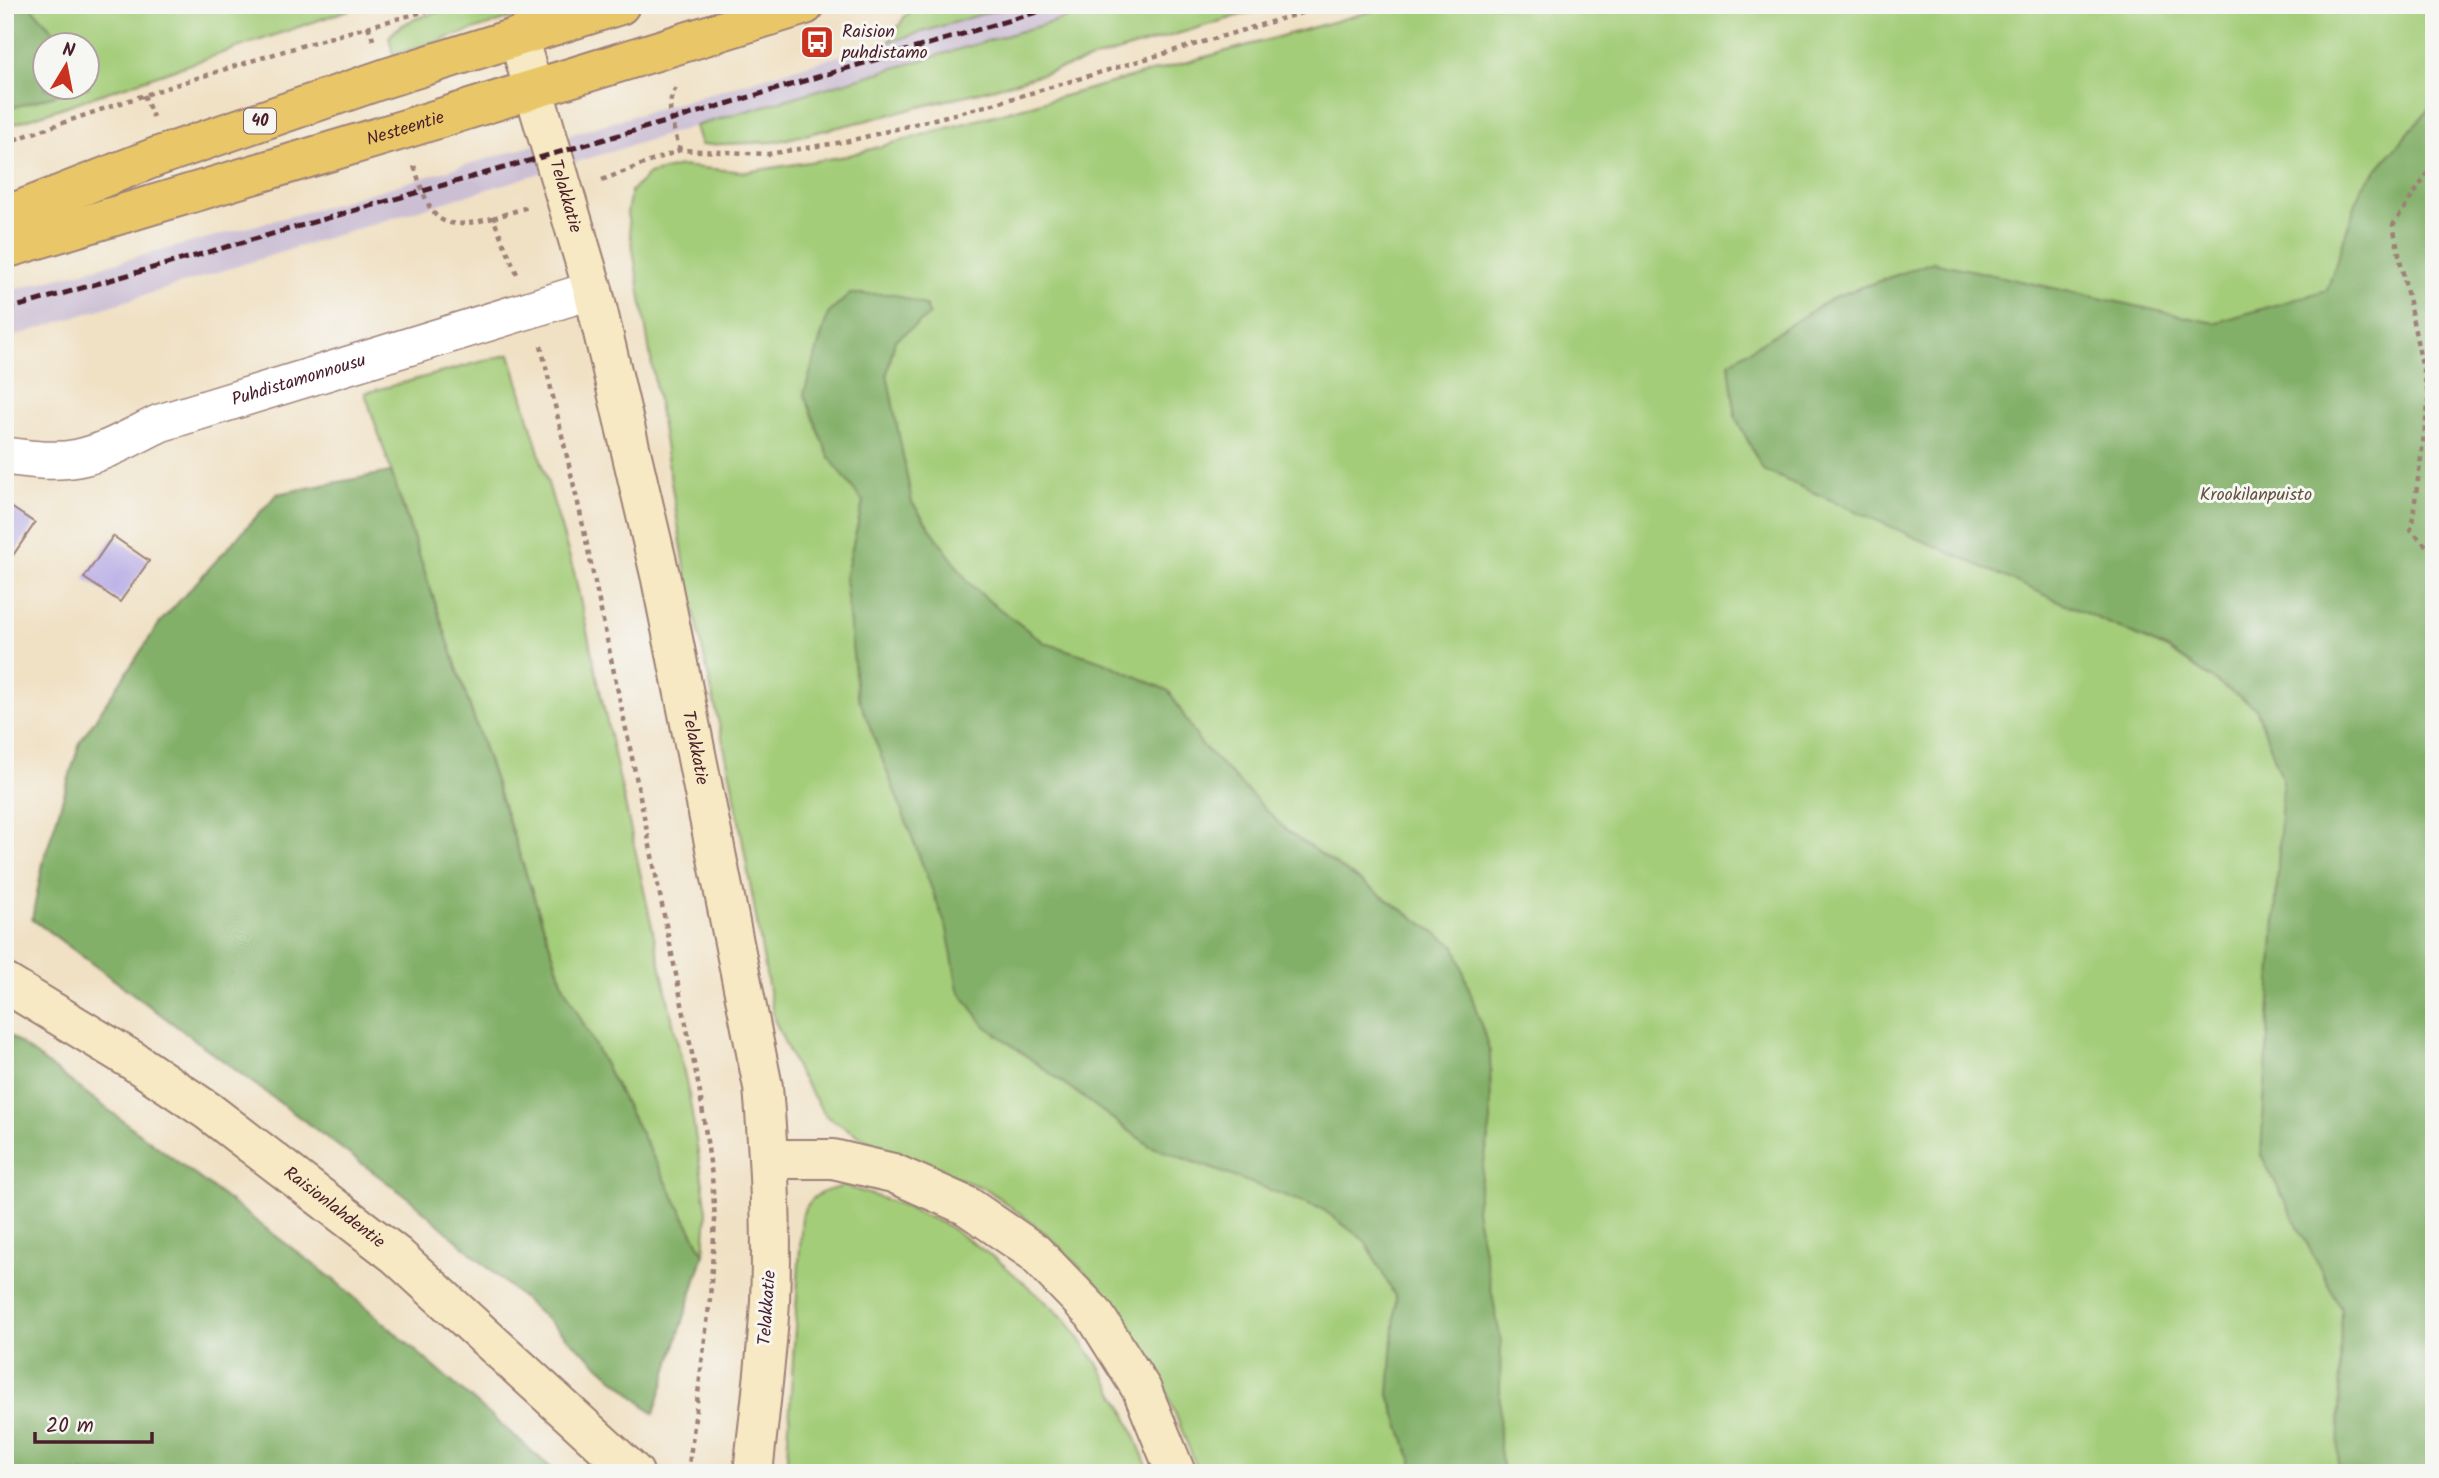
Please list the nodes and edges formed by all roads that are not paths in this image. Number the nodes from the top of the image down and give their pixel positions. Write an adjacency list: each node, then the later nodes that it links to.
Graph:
1 (620, 5): 3 (main road, 40)
2 (805, 5): 4 (main road, Nesteentie)
3 (518, 37): 4 (street, Telakkatie); 5 (main road, 40)
4 (534, 89): 6 (main road, Nesteentie); 7 (street, Telakkatie)
5 (5, 216)
6 (5, 249)
7 (593, 290): 8 (street, Puhdistamonnousu); 10 (street, Telakkatie)
8 (5, 456)
9 (5, 983): 11 (street, Raisionlahdentie)
10 (769, 1159): 12 (street, Telakkatie); 13 (street)
11 (623, 1462)
12 (753, 1473)
13 (1176, 1473)

